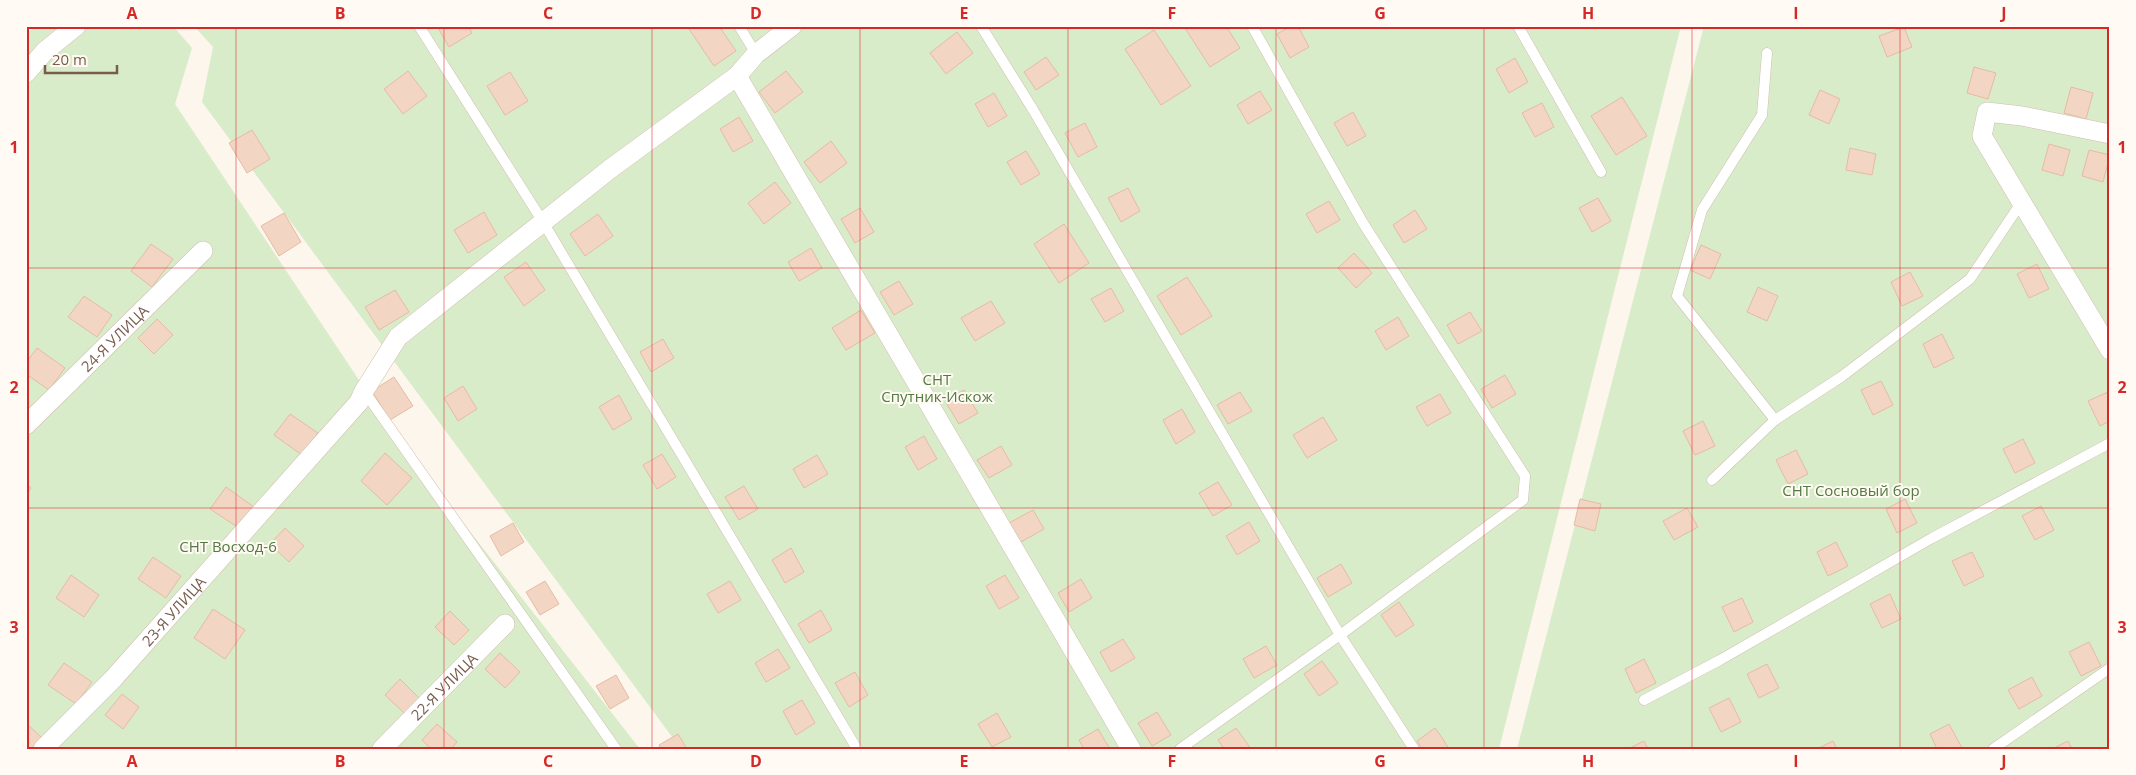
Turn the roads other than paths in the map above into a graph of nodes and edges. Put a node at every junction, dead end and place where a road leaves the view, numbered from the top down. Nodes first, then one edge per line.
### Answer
1 (76, 26) edge
2 (419, 26) edge
3 (739, 26) edge
4 (792, 26) edge
5 (981, 26) edge
6 (1252, 26) edge
7 (1518, 26) edge
8 (1767, 53) dead end
9 (756, 54) junction
10 (26, 73) edge
11 (737, 76) junction
12 (2110, 134) edge
13 (1601, 172) dead end
14 (2021, 203) junction
15 (543, 222) junction
16 (204, 251) dead end
17 (2110, 350) edge
18 (362, 397) junction
19 (1775, 420) junction
20 (26, 425) edge
21 (2110, 442) edge
22 (1712, 480) dead end
23 (505, 624) dead end
24 (1340, 634) junction
25 (2110, 668) edge
26 (1644, 700) dead end
27 (43, 749) edge
28 (382, 749) edge
29 (616, 749) edge
30 (857, 749) edge
31 (1131, 749) edge
32 (1180, 749) edge
33 (1414, 749) edge
34 (1993, 749) edge

1 - 10 street
2 - 15 lane
3 - 9 lane
4 - 9 street, 23-Я УЛИЦА
5 - 24 lane
6 - 24 lane
7 - 13 lane
8 - 19 lane
9 - 11 street, 23-Я УЛИЦА
11 - 15 street, 23-Я УЛИЦА
11 - 31 street
12 - 14 street
14 - 17 street
14 - 19 lane
15 - 18 street, 23-Я УЛИЦА
15 - 30 lane
16 - 20 street, 24-Я УЛИЦА
18 - 27 street, 23-Я УЛИЦА
18 - 29 lane
19 - 22 lane
21 - 26 lane
23 - 28 street, 22-Я УЛИЦА
24 - 32 lane
24 - 33 lane
25 - 34 lane

